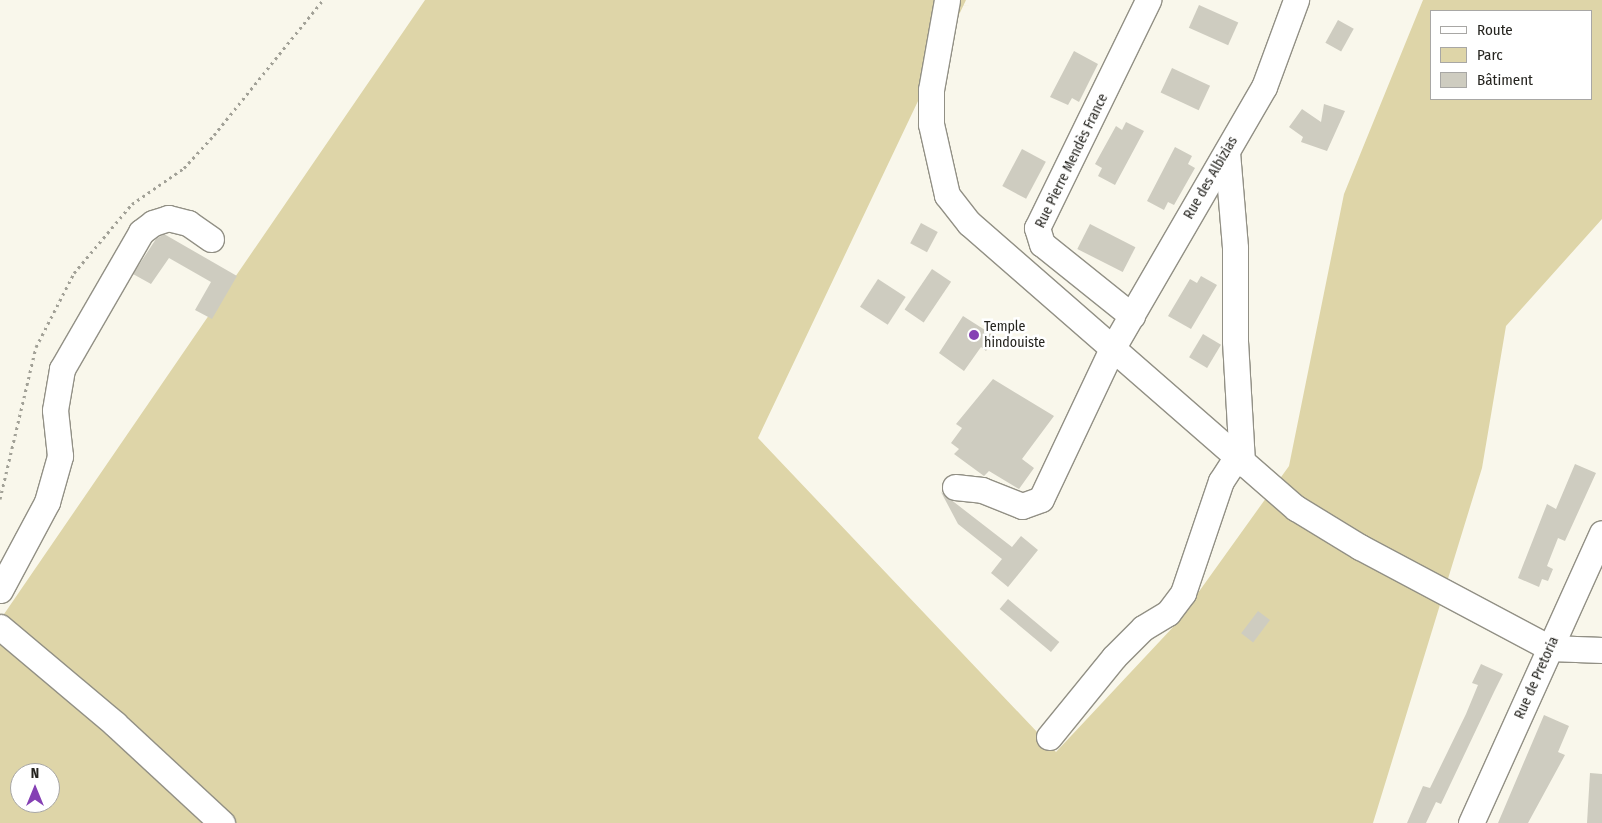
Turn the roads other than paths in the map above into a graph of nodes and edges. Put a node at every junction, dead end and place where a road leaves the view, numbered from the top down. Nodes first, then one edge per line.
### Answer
1 (947, 0) edge
2 (1148, 0) edge
3 (1296, 0) edge
4 (1227, 152) junction
5 (211, 239) dead end
6 (1132, 316) junction
7 (1112, 349) junction
8 (1239, 461) junction
9 (954, 487) dead end
10 (1602, 533) edge
11 (0, 590) edge
12 (0, 627) edge
13 (1550, 648) junction
14 (1602, 650) edge
15 (1049, 737) dead end
16 (222, 823) edge
17 (1471, 823) edge

1 - 7 street
2 - 6 street, Rue Pierre Mendès France
3 - 4 street, Rue des Albizias
4 - 6 street, Rue des Albizias
4 - 8 street
5 - 11 street
6 - 7 street, Rue des Albizias
7 - 8 street
7 - 9 street, Rue des Albizias
8 - 13 street
8 - 15 street
10 - 13 street, Rue de Pretoria
12 - 16 street
13 - 14 street
13 - 17 street, Rue de Pretoria

